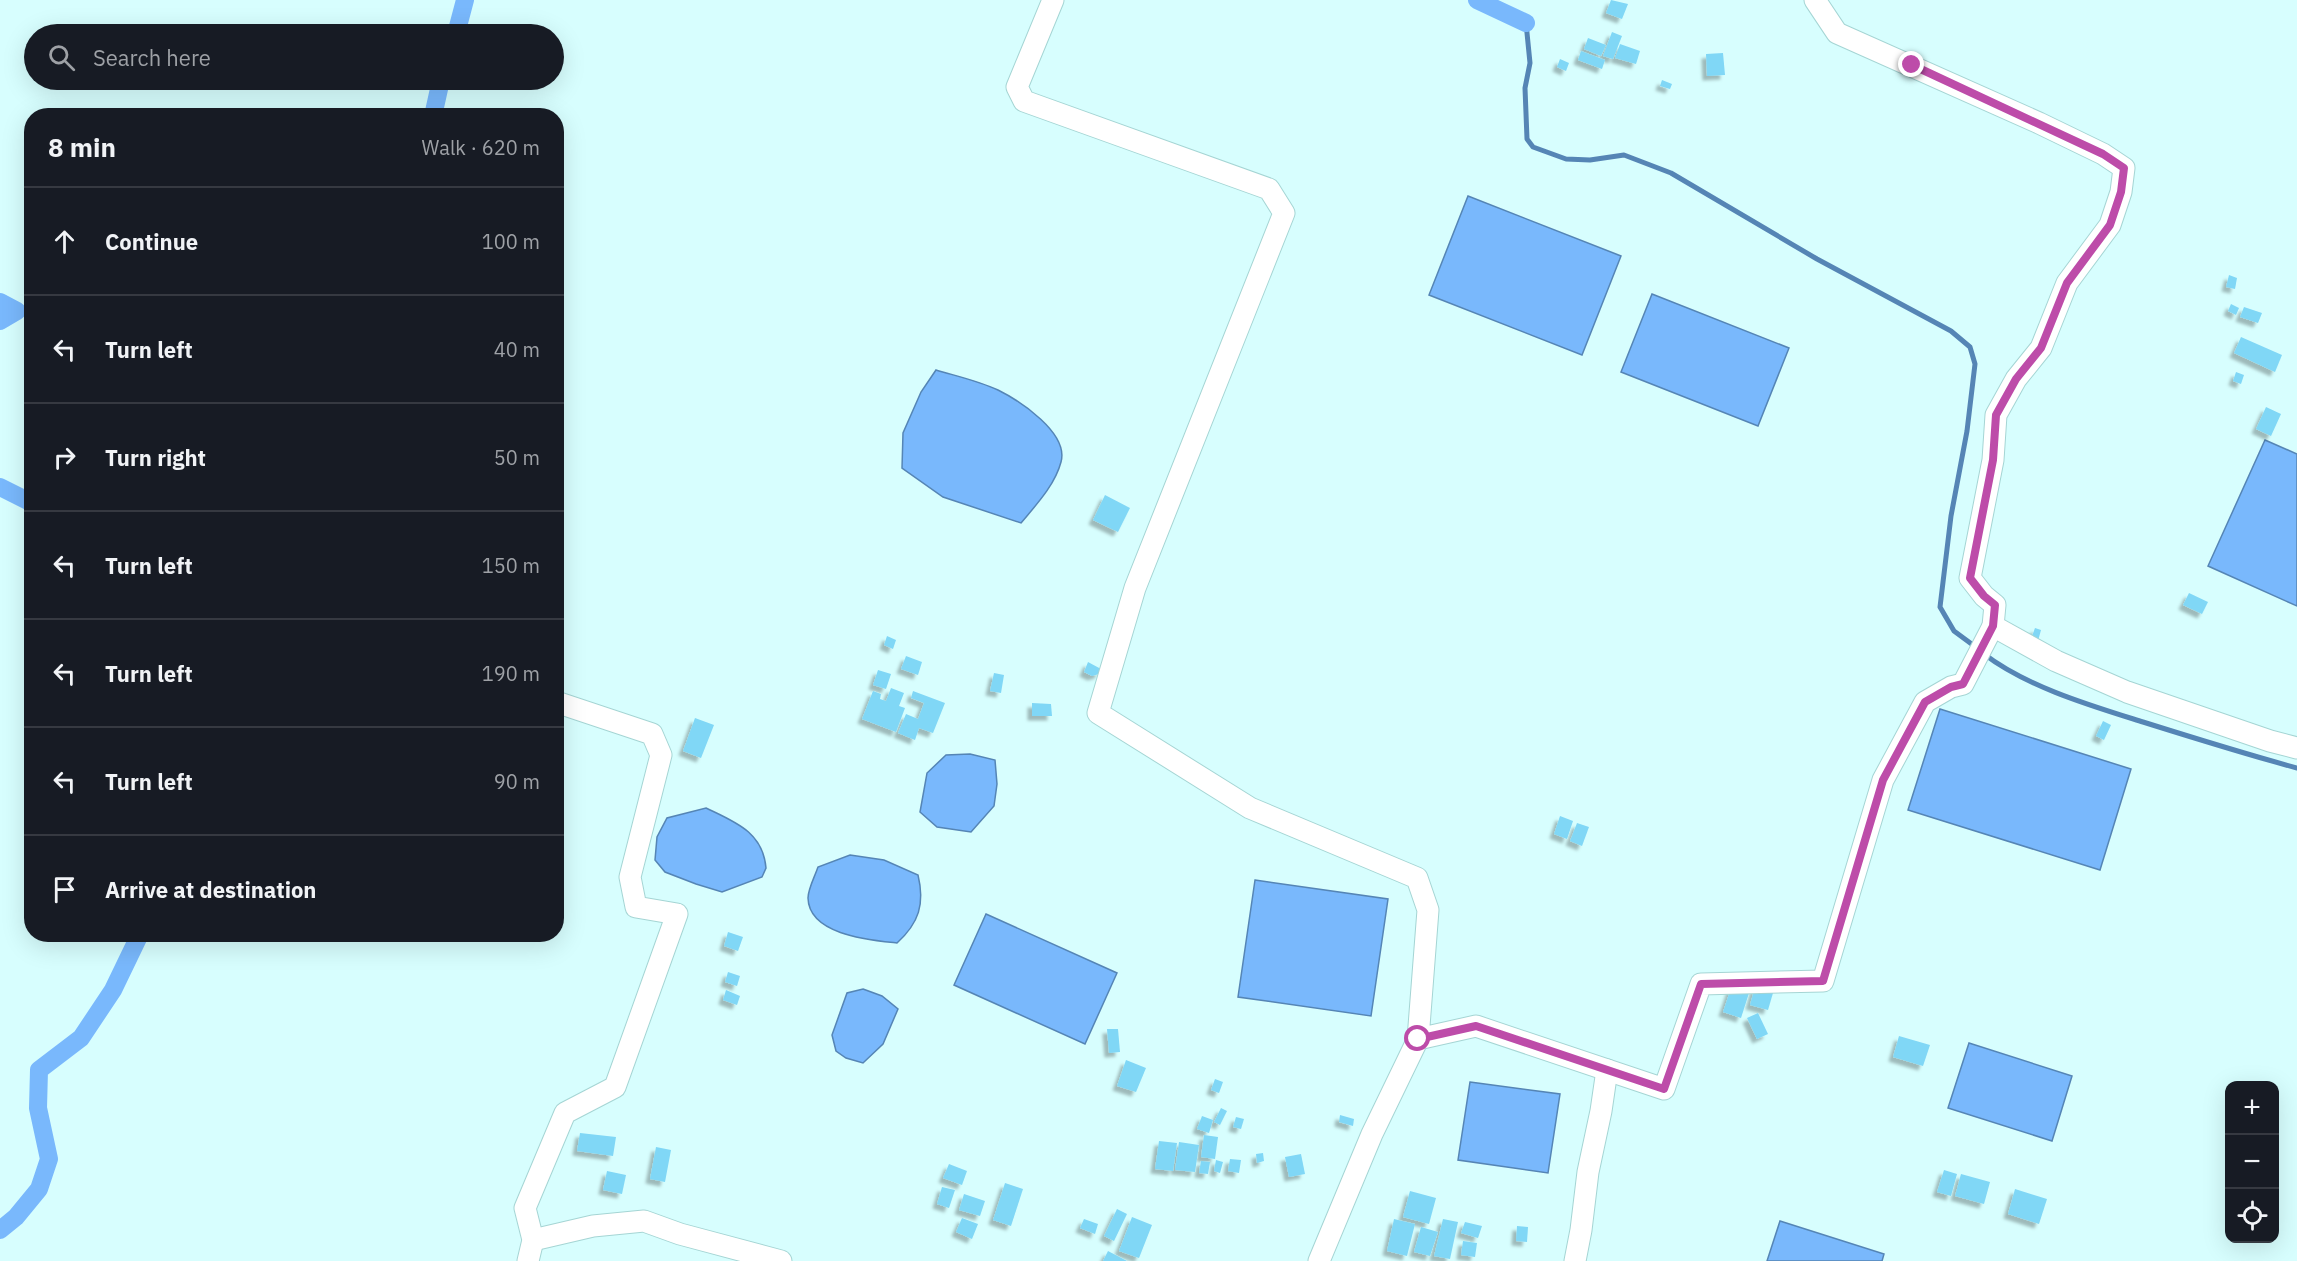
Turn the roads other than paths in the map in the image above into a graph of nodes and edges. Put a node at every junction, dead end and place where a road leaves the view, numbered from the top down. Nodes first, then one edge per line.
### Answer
1 (1053, 0) edge
2 (1815, 0) edge
3 (1989, 632) junction
4 (564, 705) edge
5 (2297, 748) edge
6 (1418, 1039) junction
7 (1607, 1070) junction
8 (533, 1240) junction
9 (528, 1261) edge
10 (781, 1261) edge
11 (1319, 1261) edge
12 (1575, 1261) edge

1 - 6 street
2 - 3 street
3 - 5 street
3 - 7 street
4 - 8 street
6 - 7 street
6 - 11 street
7 - 12 street
8 - 9 street
8 - 10 street

